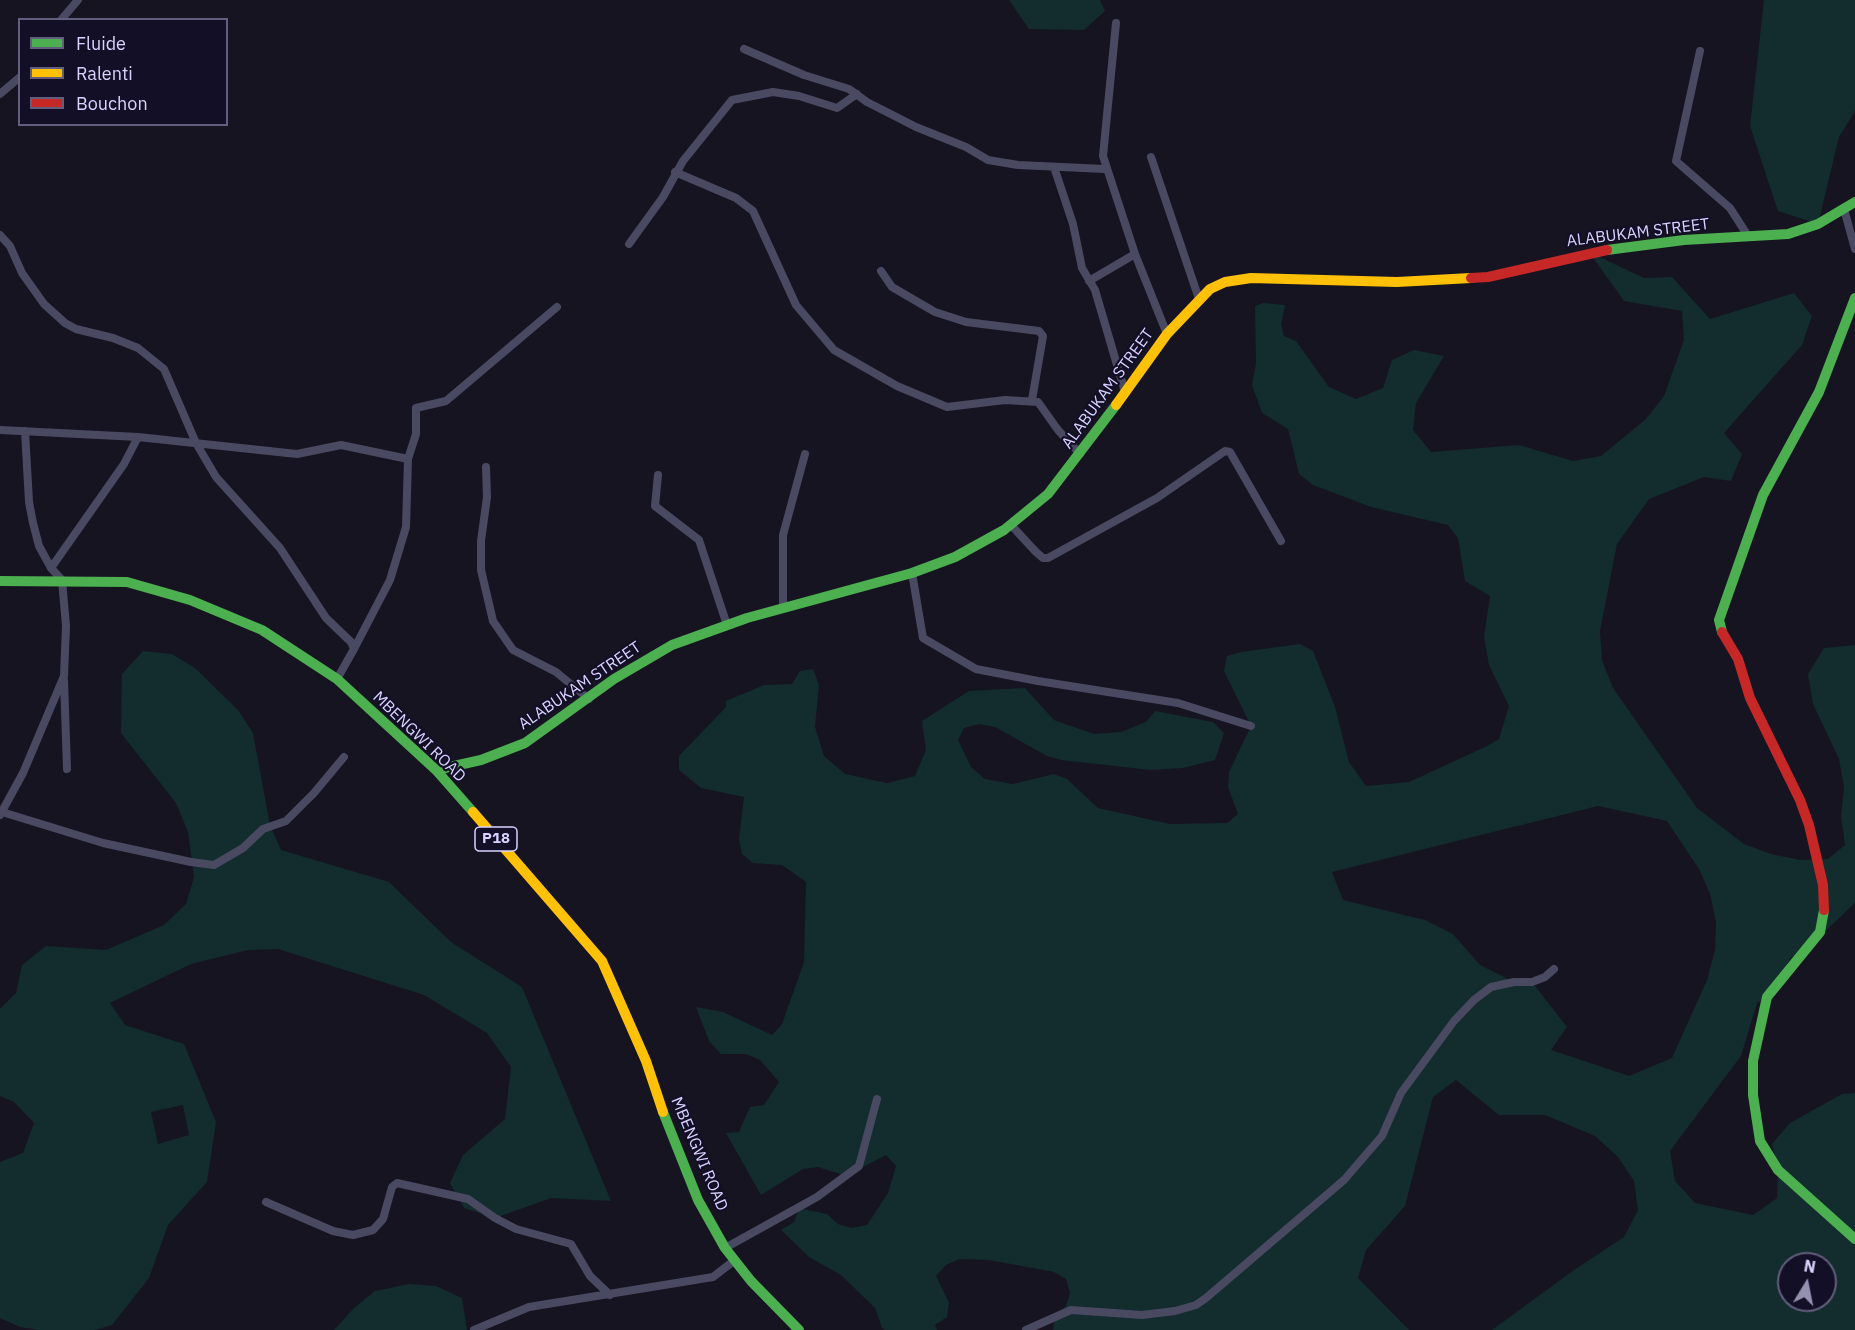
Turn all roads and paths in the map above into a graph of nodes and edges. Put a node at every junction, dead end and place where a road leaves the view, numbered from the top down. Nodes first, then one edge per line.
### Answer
1 (78, 0) edge
2 (63, 18) edge
3 (1116, 23) dead end
4 (744, 49) dead end
5 (1700, 51) dead end
6 (18, 79) edge
7 (0, 94) edge
8 (857, 94) junction
9 (1152, 157) dead end
10 (1054, 167) junction
11 (1105, 169) junction
12 (675, 172) junction
13 (1855, 202) edge
14 (1844, 209) junction
15 (0, 234) edge
16 (1749, 236) junction
17 (629, 244) dead end
18 (1855, 249) edge
19 (1135, 254) junction
20 (881, 271) dead end
21 (1089, 280) junction
22 (1855, 298) edge
23 (1199, 299) junction
24 (557, 307) dead end
25 (1167, 334) junction
26 (1125, 392) junction
27 (1032, 400) junction
28 (0, 430) edge
29 (25, 431) junction
30 (138, 438) junction
31 (196, 443) junction
32 (1080, 453) junction
33 (805, 454) dead end
34 (408, 459) junction
35 (486, 467) dead end
36 (658, 475) dead end
37 (1011, 525) junction
38 (1281, 541) dead end
39 (51, 568) junction
40 (912, 573) junction
41 (62, 580) junction
42 (0, 581) edge
43 (783, 608) junction
44 (727, 625) junction
45 (354, 649) junction
46 (64, 676) junction
47 (337, 679) junction
48 (589, 699) junction
49 (1251, 726) dead end
50 (344, 757) dead end
51 (67, 768) dead end
52 (436, 770) junction
53 (1, 814) edge
54 (1554, 969) dead end
55 (877, 1099) dead end
56 (266, 1202) dead end
57 (1855, 1239) edge
58 (725, 1248) junction
59 (735, 1260) junction
60 (610, 1294) junction
61 (474, 1330) edge
62 (799, 1330) edge
63 (1026, 1330) edge

1 - 2 street
3 - 11 street
4 - 8 street
5 - 16 street
6 - 7 street
8 - 10 street
8 - 12 street
9 - 23 street
10 - 11 street
10 - 21 street
11 - 19 street
12 - 17 street
12 - 27 street
13 - 14 street, ALABUKAM STREET
14 - 16 street, ALABUKAM STREET
14 - 18 street
15 - 31 street
16 - 23 street, ALABUKAM STREET
19 - 21 street
19 - 25 street
20 - 27 street
21 - 26 street
22 - 57 street
23 - 25 street, ALABUKAM STREET
24 - 34 street
25 - 26 street, ALABUKAM STREET
26 - 32 street, ALABUKAM STREET
27 - 32 street
28 - 29 street
29 - 30 street
29 - 39 street
30 - 31 street
30 - 39 street
31 - 34 street
31 - 45 street
32 - 37 street, ALABUKAM STREET
33 - 43 street
34 - 45 street
35 - 48 street
36 - 44 street
37 - 38 street
37 - 40 street, ALABUKAM STREET
39 - 41 street
40 - 43 street, ALABUKAM STREET
40 - 49 street
41 - 42 street, MBENGWI ROAD / P18
41 - 46 street
41 - 47 street, MBENGWI ROAD / P18
43 - 44 street, ALABUKAM STREET
44 - 48 street, ALABUKAM STREET
45 - 47 street
46 - 51 street
46 - 53 street
47 - 52 street, MBENGWI ROAD / P18
48 - 52 street, ALABUKAM STREET
50 - 53 street
52 - 58 street, MBENGWI ROAD / P18
54 - 63 street
55 - 58 street
56 - 60 street
58 - 59 street, MBENGWI ROAD / P18
59 - 60 street
59 - 62 street, MBENGWI ROAD / P18
60 - 61 street

